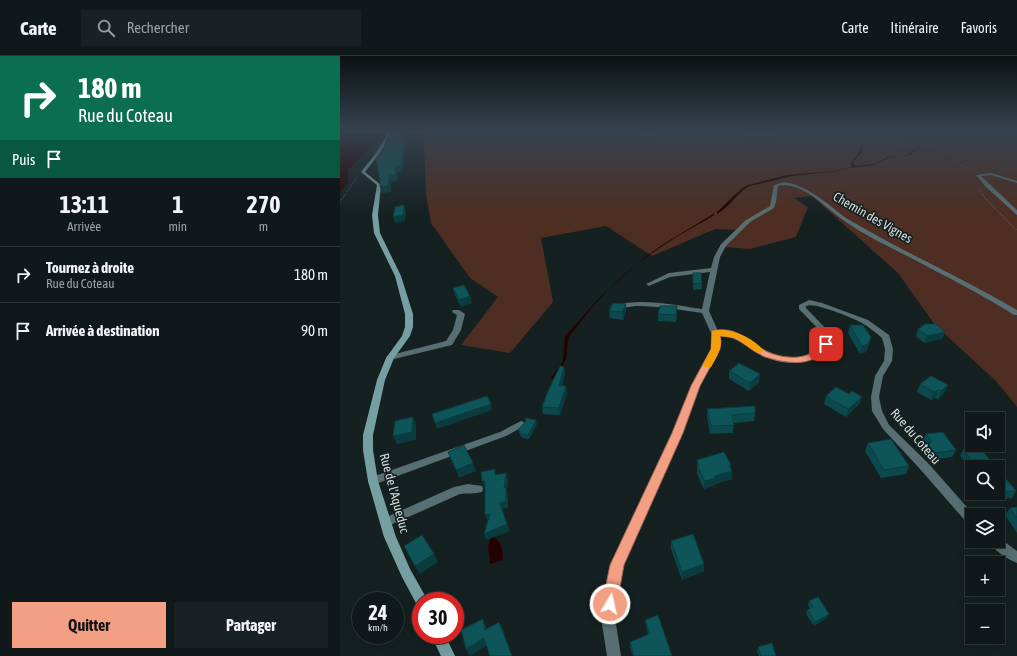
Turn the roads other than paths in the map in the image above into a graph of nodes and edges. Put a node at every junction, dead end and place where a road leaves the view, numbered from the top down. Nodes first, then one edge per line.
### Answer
1 (373, 159) edge
2 (1017, 182) edge
3 (1017, 213) edge
4 (714, 270) junction
5 (649, 284) dead end
6 (617, 306) edge
7 (705, 310) junction
8 (456, 312) dead end
9 (1017, 313) edge
10 (715, 333) junction
11 (390, 358) junction
12 (521, 424) edge
13 (373, 481) junction
14 (478, 488) dead end
15 (965, 513) edge
16 (386, 522) junction
17 (1003, 548) edge
18 (1017, 557) edge
19 (417, 592) edge
20 (442, 644) edge
21 (448, 656) edge
22 (614, 656) edge

1 - 11 street, Rue de l'Aqueduc
2 - 3 street
4 - 5 street
4 - 7 street, Chemin des Vignes
4 - 9 street, Chemin des Vignes
6 - 7 street
7 - 10 street
8 - 11 street
10 - 15 street, Rue du Coteau
10 - 22 street
11 - 13 street, Rue de l'Aqueduc
12 - 13 street
13 - 16 street, Rue de l'Aqueduc
14 - 16 street
16 - 19 street, Rue de l'Aqueduc
17 - 18 street
20 - 21 street

